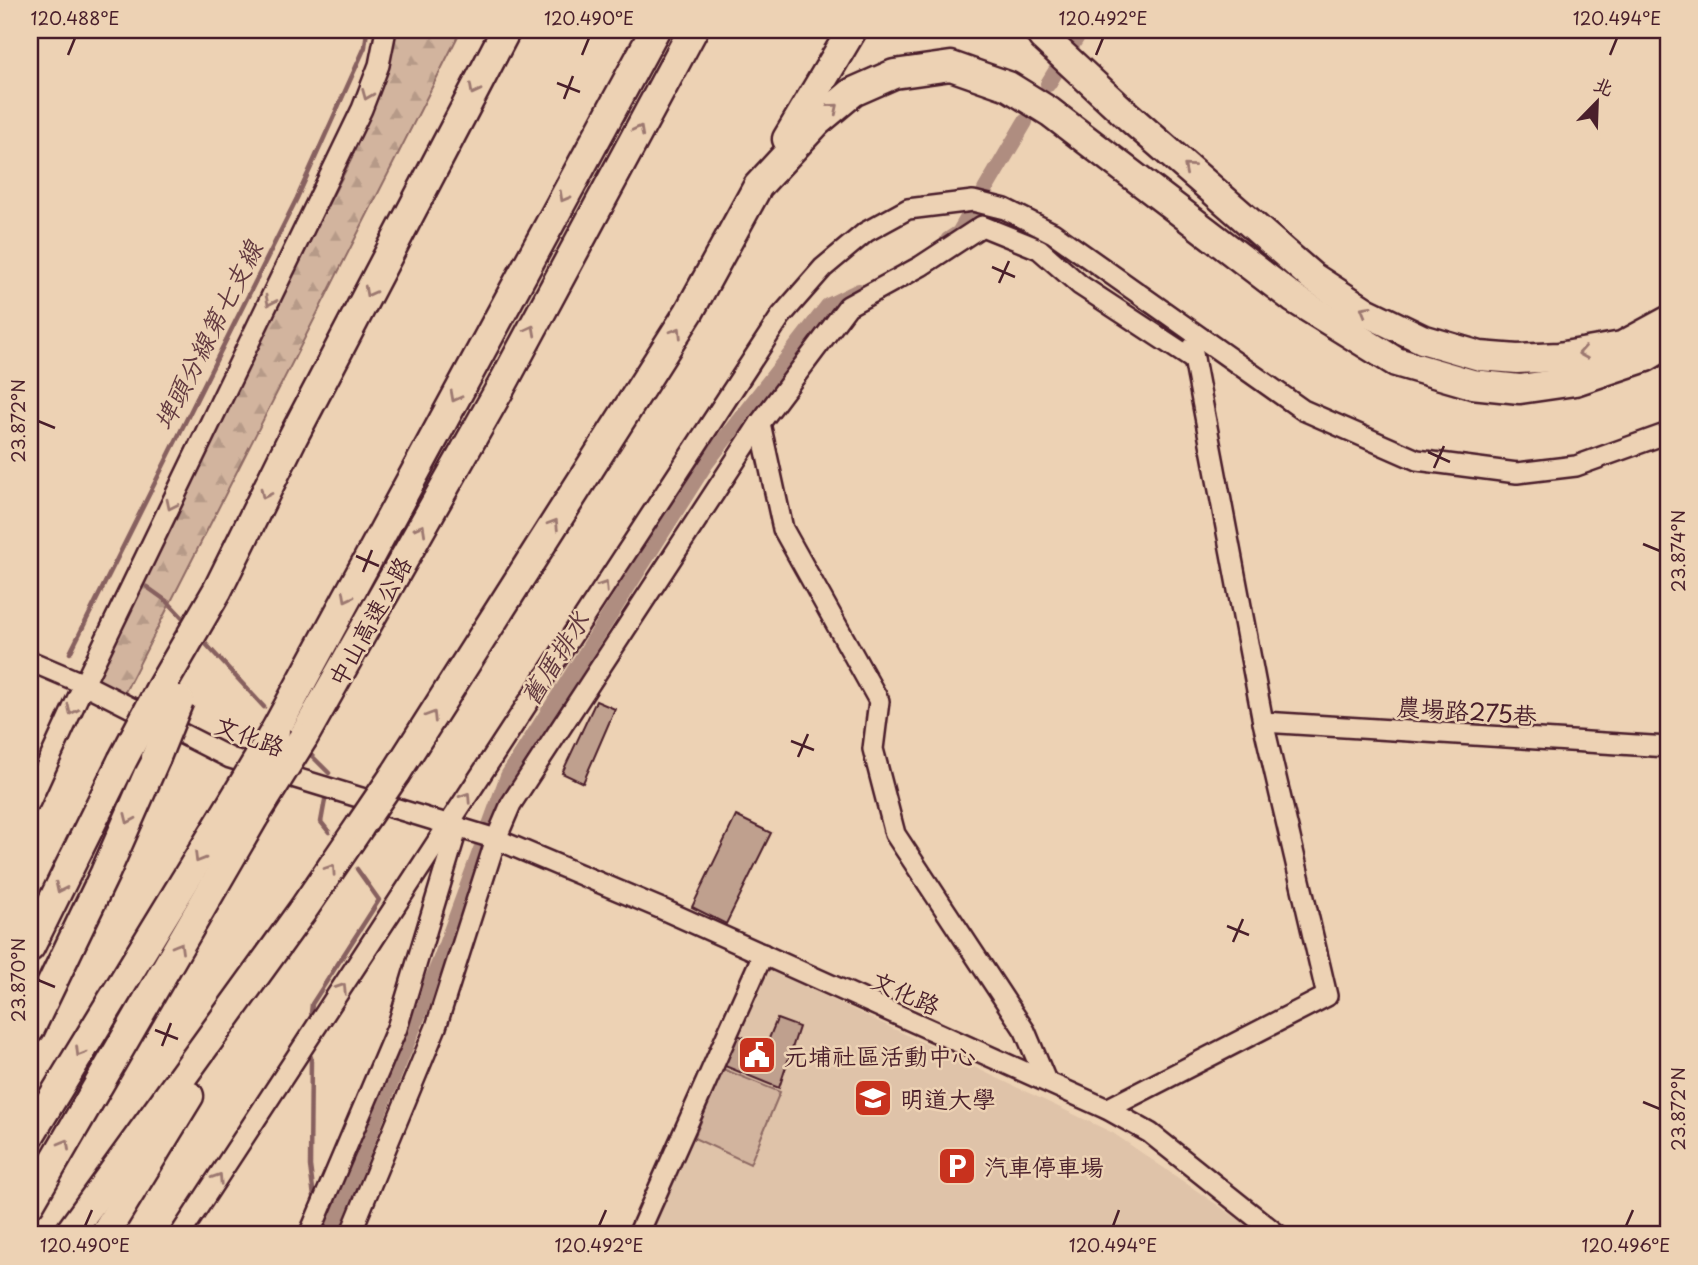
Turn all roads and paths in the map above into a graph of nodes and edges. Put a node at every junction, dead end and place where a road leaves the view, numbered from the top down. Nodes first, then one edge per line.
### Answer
1 (386, 30) edge
2 (506, 30) edge
3 (655, 30) edge
4 (693, 30) edge
5 (852, 30) edge
6 (1038, 30) edge
7 (758, 186) junction
8 (1668, 321) edge
9 (1189, 328) junction
10 (1668, 344) edge
11 (1194, 359) junction
12 (760, 423) junction
13 (1668, 433) edge
14 (30, 661) edge
15 (84, 684) junction
16 (169, 695) junction
17 (1263, 722) junction
18 (1668, 747) edge
19 (30, 802) edge
20 (245, 808) junction
21 (457, 826) junction
22 (493, 838) junction
23 (302, 911) junction
24 (30, 947) edge
25 (763, 954) junction
26 (30, 1029) edge
27 (1046, 1081) junction
28 (1107, 1109) junction
29 (30, 1135) edge
30 (30, 1203) edge
31 (68, 1235) edge
32 (104, 1235) edge
33 (180, 1235) edge
34 (309, 1235) edge
35 (350, 1235) edge
36 (638, 1235) edge
37 (1278, 1235) edge

1 -> 15 street
2 -> 16 highway
3 -> 20 highway, 中山高速公路, bridge
20 -> 4 highway, 中山高速公路, bridge
5 - 7 highway
8 -> 6 highway
7 -> 10 highway
23 -> 7 highway, bridge
9 - 11 street
9 - 13 street
21 -> 9 street
11 - 12 street
11 - 17 street
12 - 22 street
12 - 27 street
14 - 15 street, 文化路
15 -> 19 street
15 - 21 street, 文化路
16 -> 24 highway, bridge
16 -> 26 highway, bridge
17 - 18 street, 農場路275巷
17 - 28 street
20 -> 29 highway, 中山高速公路
30 -> 20 highway, 中山高速公路
21 - 22 street, 文化路
33 -> 21 street
21 - 34 street
22 - 25 street, 文化路
22 - 35 street
23 - 31 highway
23 - 32 highway
25 - 27 street, 文化路
25 - 36 street
27 - 28 street, 文化路
28 - 37 street, 文化路

